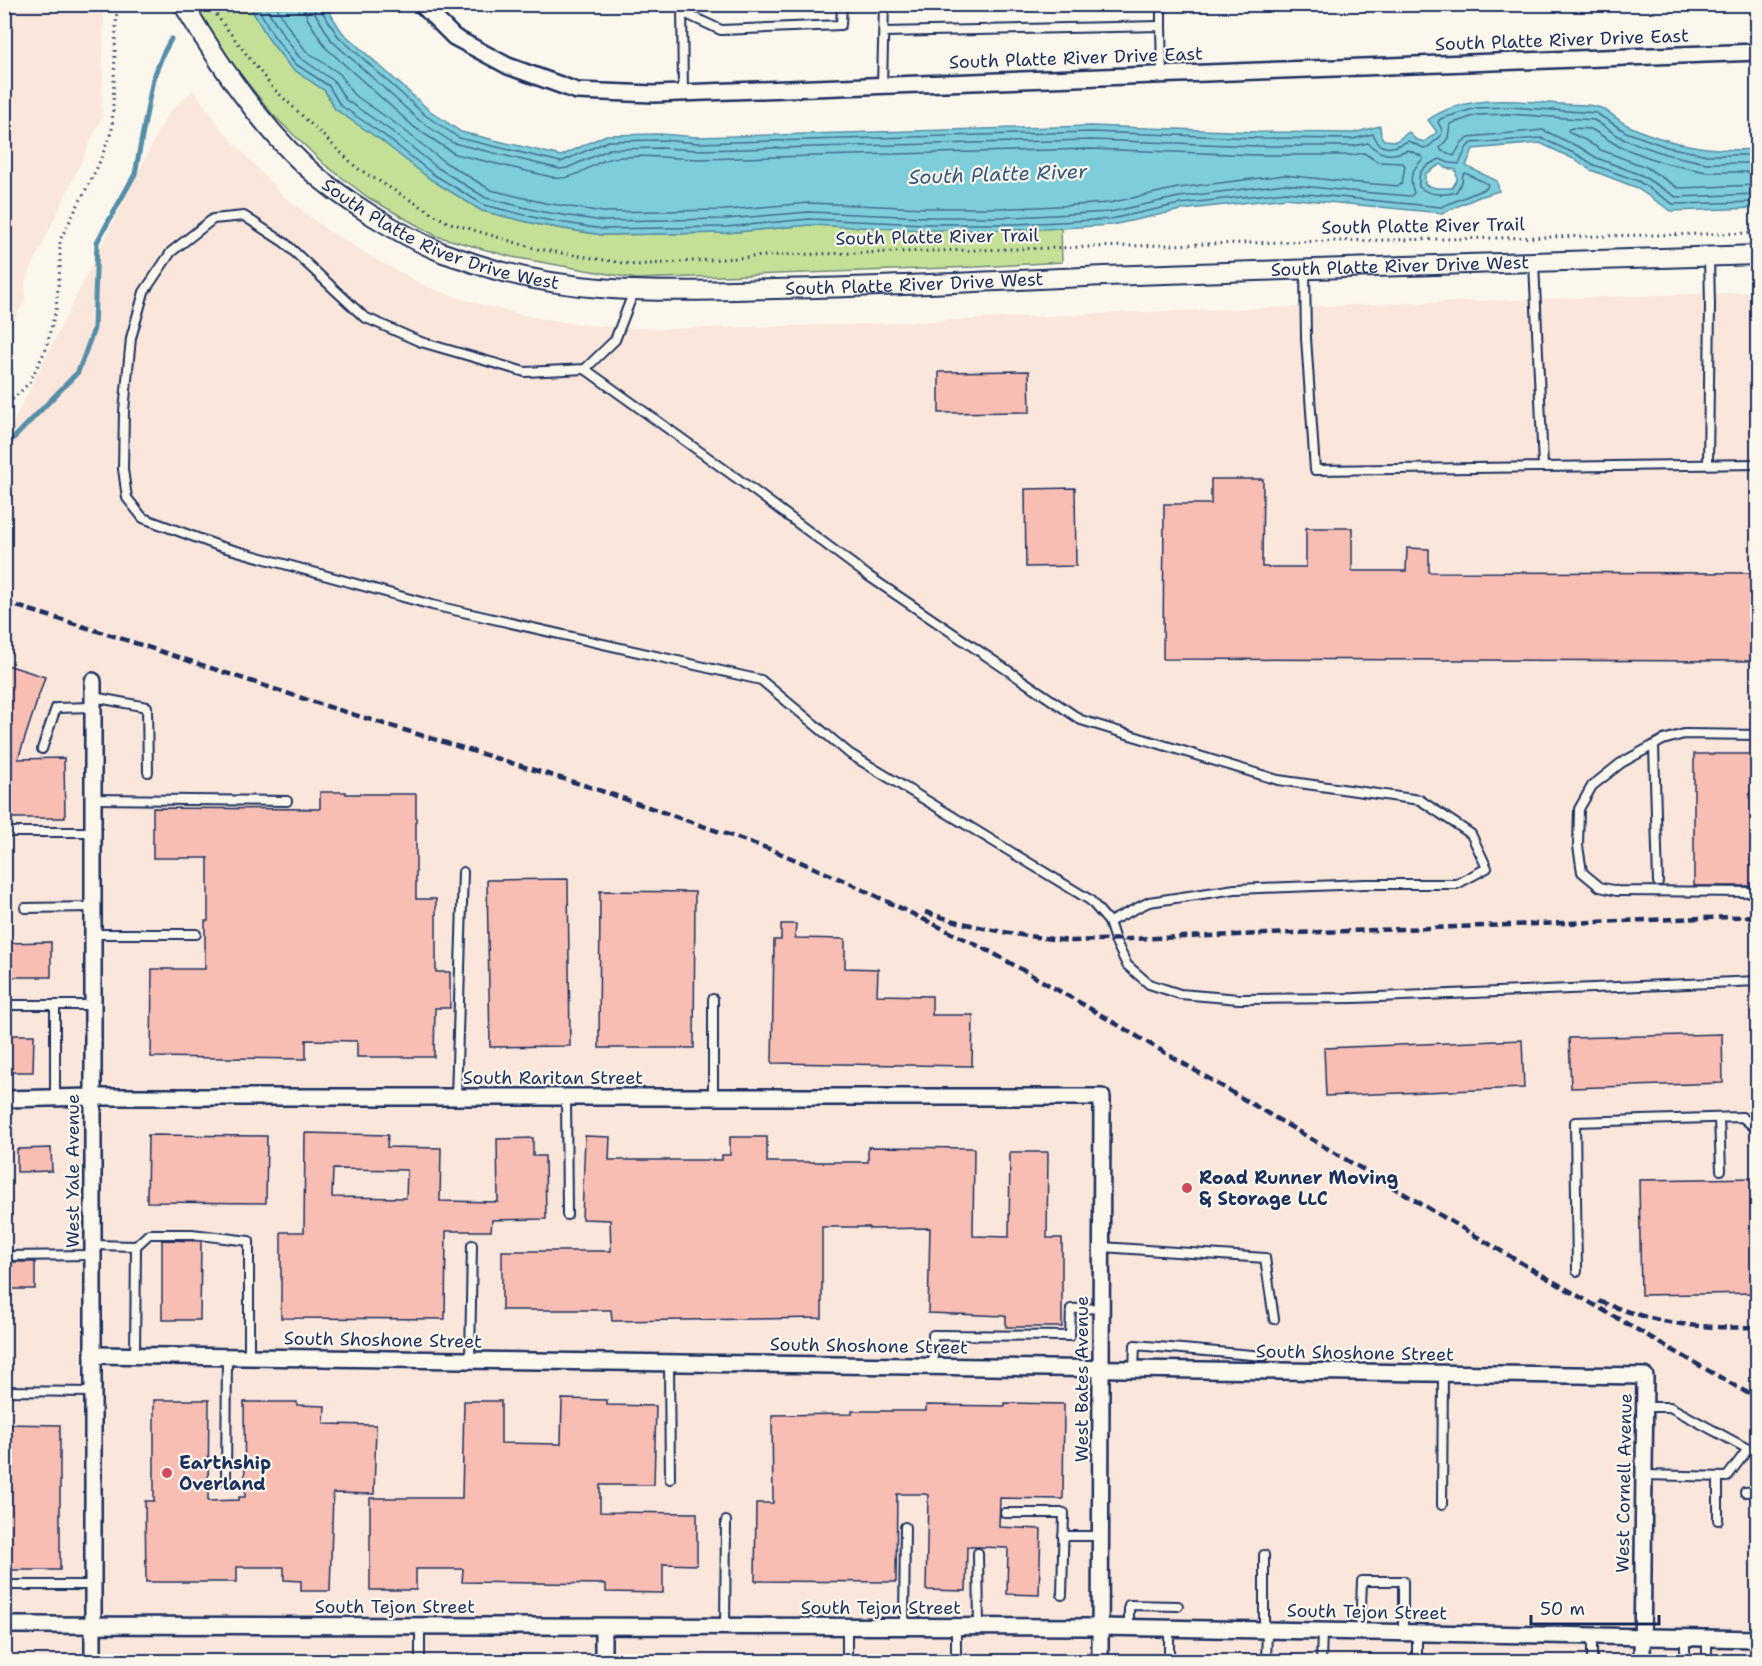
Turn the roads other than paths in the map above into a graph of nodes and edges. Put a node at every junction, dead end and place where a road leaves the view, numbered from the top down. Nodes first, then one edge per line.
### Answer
1 (183, 4) edge
2 (421, 4) edge
3 (842, 4) edge
4 (884, 4) edge
5 (1161, 4) edge
6 (682, 8) edge
7 (1161, 26) junction
8 (884, 32) junction
9 (1758, 52) edge
10 (1162, 75) junction
11 (882, 85) junction
12 (683, 93) junction
13 (1758, 255) edge
14 (1709, 256) junction
15 (1534, 262) junction
16 (1305, 269) junction
17 (634, 291) junction
18 (585, 369) junction
19 (1708, 464) junction
20 (1758, 464) edge
21 (1543, 467) junction
22 (93, 681) dead end
23 (93, 702) junction
24 (1758, 735) edge
25 (1654, 746) junction
26 (42, 749) dead end
27 (148, 772) dead end
28 (93, 799) junction
29 (287, 801) dead end
30 (4, 832) edge
31 (93, 832) junction
32 (463, 872) dead end
33 (1658, 882) dead end
34 (1758, 892) edge
35 (93, 907) junction
36 (25, 908) dead end
37 (1109, 922) junction
38 (93, 934) junction
39 (196, 934) dead end
40 (1758, 981) edge
41 (713, 999) dead end
42 (4, 1005) edge
43 (55, 1005) junction
44 (93, 1005) junction
45 (93, 1097) junction
46 (456, 1097) junction
47 (566, 1097) junction
48 (713, 1097) junction
49 (1102, 1097) joint
50 (55, 1098) junction
51 (4, 1099) edge
52 (1719, 1118) junction
53 (1758, 1130) edge
54 (1721, 1170) dead end
55 (567, 1215) dead end
56 (472, 1245) dead end
57 (136, 1246) junction
58 (1102, 1247) junction
59 (93, 1250) junction
60 (4, 1256) edge
61 (1577, 1271) dead end
62 (1102, 1308) junction
63 (1274, 1319) dead end
64 (93, 1355) junction
65 (135, 1356) junction
66 (1264, 1356) dead end
67 (227, 1357) junction
68 (249, 1358) junction
69 (470, 1361) junction
70 (669, 1363) junction
71 (933, 1367) junction
72 (1101, 1369) junction
73 (1134, 1369) junction
74 (1443, 1374) junction
75 (1645, 1376) joint
76 (4, 1391) edge
77 (93, 1392) junction
78 (1644, 1407) junction
79 (1644, 1475) junction
80 (1718, 1477) junction
81 (670, 1479) dead end
82 (226, 1481) dead end
83 (1758, 1491) edge
84 (1745, 1492) dead end
85 (1442, 1505) dead end
86 (1005, 1513) dead end
87 (1718, 1520) dead end
88 (726, 1521) dead end
89 (905, 1527) dead end
90 (1063, 1536) junction
91 (1101, 1536) junction
92 (978, 1553) dead end
93 (1264, 1555) dead end
94 (4, 1585) edge
95 (93, 1585) junction
96 (1062, 1595) dead end
97 (1178, 1606) dead end
98 (4, 1625) edge
99 (93, 1625) junction
100 (420, 1626) junction
101 (603, 1627) junction
102 (725, 1627) junction
103 (1100, 1627) junction
104 (848, 1628) junction
105 (904, 1628) junction
106 (956, 1628) junction
107 (978, 1628) junction
108 (1129, 1628) junction
109 (1169, 1628) junction
110 (1266, 1630) junction
111 (1322, 1631) junction
112 (1360, 1632) junction
113 (1410, 1632) junction
114 (1592, 1636) junction
115 (1642, 1637) junction
116 (1685, 1638) junction
117 (1707, 1638) junction
118 (1758, 1639) edge
119 (93, 1662) edge
120 (420, 1662) edge
121 (603, 1662) edge
122 (847, 1662) edge
123 (956, 1662) edge
124 (1100, 1662) edge
125 (1169, 1662) edge
126 (1266, 1662) edge
127 (1321, 1662) edge
128 (1418, 1662) edge
129 (1592, 1662) edge
130 (1642, 1662) edge
131 (1685, 1662) edge
132 (1707, 1662) edge

1 - 17 street, South Platte River Drive West
2 - 12 street, South Platte River Drive East
3 - 6 lane
4 - 8 lane
5 - 7 lane
6 - 12 lane
7 - 8 lane
7 - 10 lane
8 - 11 lane
9 - 10 street, South Platte River Drive East
10 - 11 street, South Platte River Drive East
11 - 12 street, South Platte River Drive East
13 - 14 street, South Platte River Drive West
14 - 15 street, South Platte River Drive West
14 - 19 lane
15 - 16 street, South Platte River Drive West
15 - 21 lane
16 - 17 street, South Platte River Drive West
16 - 21 lane
17 - 18 lane
18 - 37 lane
18 - 37 lane
19 - 20 lane
19 - 21 lane
22 - 23 street, West Yale Avenue
23 - 26 lane
23 - 27 lane
23 - 28 street, West Yale Avenue
24 - 25 lane
25 - 33 lane
25 - 34 lane
28 - 29 lane
28 - 31 street, West Yale Avenue
30 - 31 lane
31 - 35 street, West Yale Avenue
32 - 46 lane
35 - 36 lane
35 - 38 street, West Yale Avenue
37 - 40 lane
38 - 39 lane
38 - 44 street, West Yale Avenue
41 - 48 lane
42 - 43 lane
43 - 44 lane
43 - 50 lane
44 - 45 street, West Yale Avenue
45 - 46 street, South Raritan Street
45 - 50 street, South Raritan Street
45 - 59 street, West Yale Avenue
46 - 47 street, South Raritan Street
47 - 48 street, South Raritan Street
47 - 55 lane
48 - 49 street, South Raritan Street
49 - 58 street, West Bates Avenue
50 - 51 street, South Raritan Street
52 - 53 lane
52 - 54 lane
52 - 61 lane
56 - 69 lane
57 - 59 lane
57 - 65 lane
57 - 68 lane
58 - 62 street, West Bates Avenue
58 - 63 lane
59 - 60 lane
59 - 64 street, West Yale Avenue
62 - 71 lane
62 - 72 street, West Bates Avenue
64 - 65 street, South Shoshone Street
64 - 77 street, West Yale Avenue
65 - 67 street, South Shoshone Street
66 - 73 lane
67 - 68 street, South Shoshone Street
67 - 82 lane
68 - 69 street, South Shoshone Street
69 - 70 street, South Shoshone Street
70 - 71 street, South Shoshone Street
70 - 81 lane
71 - 72 street, South Shoshone Street
72 - 73 street, South Shoshone Street
72 - 91 street, West Bates Avenue
73 - 74 street, South Shoshone Street
74 - 75 street, South Shoshone Street
74 - 85 lane
75 - 78 street, West Cornell Avenue
76 - 77 lane
77 - 95 street, West Yale Avenue
78 - 79 street, West Cornell Avenue
78 - 80 lane
79 - 80 lane
79 - 115 street, West Cornell Avenue
80 - 87 lane
83 - 84 lane
86 - 90 lane
88 - 102 lane
89 - 105 lane
90 - 91 lane
90 - 96 lane
91 - 103 street, West Bates Avenue
92 - 107 lane
93 - 110 lane
94 - 95 lane
95 - 99 street, West Yale Avenue
97 - 108 lane
98 - 99 street, South Tejon Street
99 - 100 street, South Tejon Street
99 - 119 street, West Yale Avenue
100 - 101 street, South Tejon Street
100 - 120 lane
101 - 102 street, South Tejon Street
101 - 121 street
102 - 104 street, South Tejon Street
103 - 107 street, South Tejon Street
103 - 108 street, South Tejon Street
103 - 124 street, West Bates Avenue
104 - 105 street, South Tejon Street
104 - 122 lane
105 - 106 street, South Tejon Street
106 - 107 street, South Tejon Street
106 - 123 lane
108 - 109 street, South Tejon Street
109 - 110 street, South Tejon Street
109 - 125 lane
110 - 111 street, South Tejon Street
110 - 126 lane
111 - 112 street, South Tejon Street
111 - 127 lane
112 - 113 street, South Tejon Street
112 - 113 lane
113 - 114 street, South Tejon Street
113 - 128 lane
114 - 115 street, South Tejon Street
114 - 129 lane
115 - 116 street, South Tejon Street
115 - 130 street, West Cornell Avenue
116 - 117 street, South Tejon Street
116 - 131 lane
117 - 118 street, South Tejon Street
117 - 132 lane

